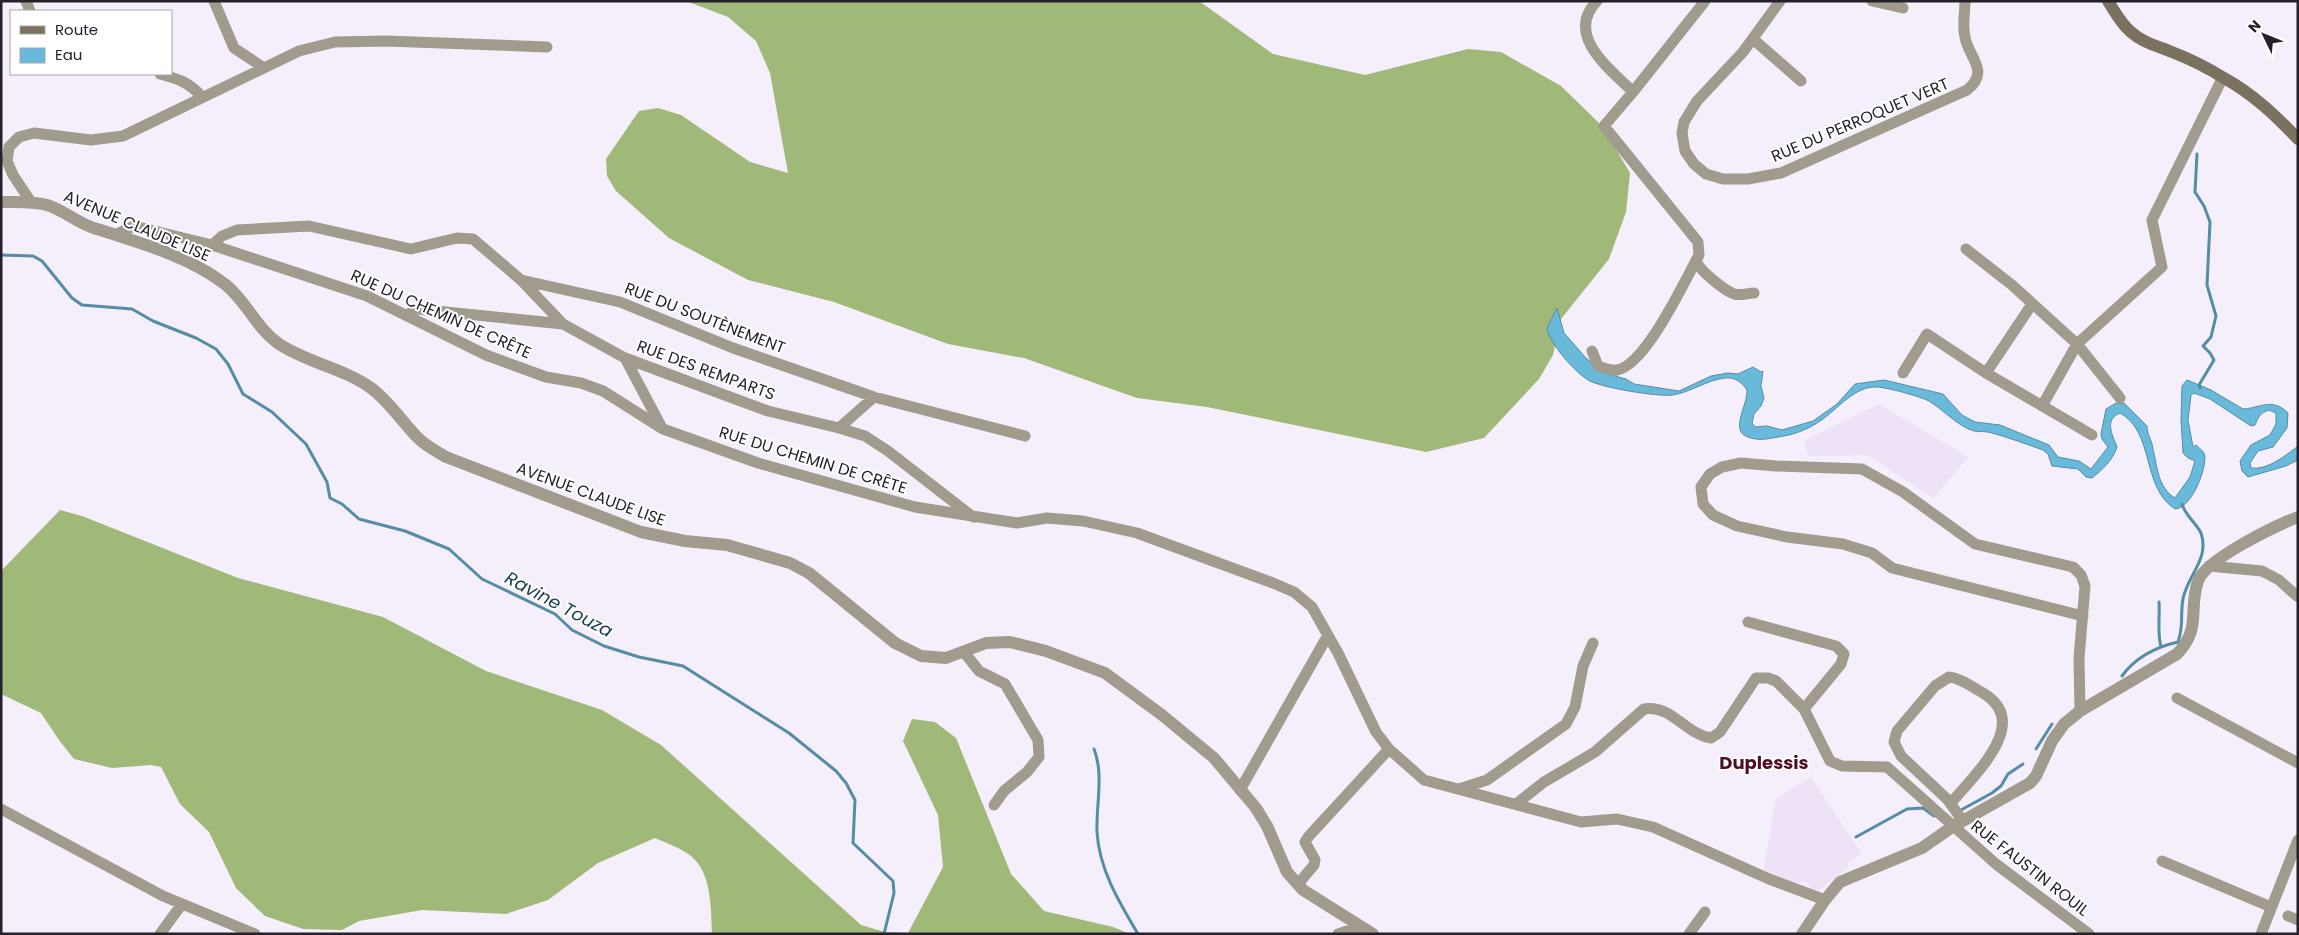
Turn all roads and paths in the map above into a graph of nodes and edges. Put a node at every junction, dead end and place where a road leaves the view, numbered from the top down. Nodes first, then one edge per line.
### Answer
1 (214, 1) edge
2 (1597, 1) edge
3 (1704, 1) edge
4 (1779, 1) edge
5 (1872, 1) edge
6 (1965, 1) edge
7 (2108, 1) edge
8 (1903, 8) dead end
9 (1753, 39) junction
10 (547, 47) dead end
11 (264, 68) junction
12 (164, 75) edge
13 (2223, 77) junction
14 (1801, 81) dead end
15 (1633, 92) junction
16 (202, 97) junction
17 (2298, 139) edge
18 (1, 202) edge
19 (31, 202) junction
20 (117, 234) junction
21 (212, 245) junction
22 (1966, 249) dead end
23 (1696, 261) junction
24 (521, 280) junction
25 (1754, 292) dead end
26 (2032, 304) junction
27 (407, 315) junction
28 (563, 324) junction
29 (2077, 344) junction
30 (1592, 351) dead end
31 (625, 358) junction
32 (1903, 373) dead end
33 (1986, 373) junction
34 (874, 397) junction
35 (2120, 398) dead end
36 (2042, 406) junction
37 (839, 428) junction
38 (663, 429) junction
39 (2092, 435) dead end
40 (1025, 436) dead end
41 (2298, 517) edge
42 (974, 518) junction
43 (2209, 566) junction
44 (2298, 597) edge
45 (2083, 616) junction
46 (1748, 622) dead end
47 (1328, 635) junction
48 (1593, 643) dead end
49 (964, 652) junction
50 (2177, 698) dead end
51 (1804, 710) junction
52 (2080, 711) junction
53 (1389, 749) junction
54 (2298, 763) edge
55 (1240, 790) junction
56 (1456, 790) junction
57 (1951, 803) junction
58 (1516, 804) junction
59 (994, 805) dead end
60 (1, 809) edge
61 (1958, 824) junction
62 (2298, 840) edge
63 (2162, 861) dead end
64 (1298, 884) junction
65 (1825, 900) junction
66 (182, 904) junction
67 (2271, 907) junction
68 (1705, 912) dead end
69 (1369, 932) edge
70 (160, 934) edge
71 (255, 934) edge
72 (1338, 934) edge
73 (1689, 934) edge
74 (1802, 934) edge
75 (2089, 934) edge
76 (2261, 934) edge

1 - 11 street
2 - 15 street
3 - 15 street
4 - 9 street, RUE DU PERROQUET VERT
5 - 8 street
6 - 9 street, RUE DU PERROQUET VERT
7 - 13 main road
9 - 14 street
10 - 11 street
11 - 16 street
12 - 16 street
13 - 17 main road
13 - 29 street
15 - 23 street
16 - 19 street
18 - 19 street, AVENUE CLAUDE LISE
19 - 20 street, AVENUE CLAUDE LISE
20 - 21 street, RUE DU CHEMIN DE CRÊTE
20 - 49 street, AVENUE CLAUDE LISE
21 - 24 street
21 - 27 street, RUE DU CHEMIN DE CRÊTE
22 - 26 street
23 - 25 street
23 - 30 street
24 - 28 street
24 - 34 street, RUE DU SOUTÈNEMENT
26 - 29 street
26 - 33 street
27 - 28 street, RUE DES REMPARTS
27 - 38 street, RUE DU CHEMIN DE CRÊTE
28 - 31 street, RUE DES REMPARTS
29 - 35 street
29 - 36 street
31 - 37 street, RUE DES REMPARTS
31 - 38 street
32 - 33 street
33 - 36 street
34 - 37 street
34 - 40 street, RUE DU SOUTÈNEMENT
36 - 39 street
37 - 42 street, RUE DES REMPARTS
38 - 42 street, RUE DU CHEMIN DE CRÊTE
41 - 43 street
42 - 47 street, RUE DU CHEMIN DE CRÊTE
43 - 44 street
43 - 52 street
45 - 45 street
45 - 52 street
46 - 51 street
47 - 53 street, RUE DU CHEMIN DE CRÊTE
47 - 55 street
48 - 56 street
49 - 55 street, AVENUE CLAUDE LISE
49 - 59 street
50 - 54 street
51 - 58 street
51 - 61 street
52 - 61 street
53 - 56 street, RUE DU CHEMIN DE CRÊTE
53 - 64 street
55 - 64 street, AVENUE CLAUDE LISE
56 - 58 street, RUE DU CHEMIN DE CRÊTE
57 - 57 street
57 - 61 street
58 - 65 street, RUE DU CHEMIN DE CRÊTE
60 - 66 street
61 - 65 street
61 - 75 street, RUE FAUSTIN ROUIL
62 - 67 street
63 - 67 street
64 - 69 street, AVENUE CLAUDE LISE
65 - 74 street
66 - 70 street
66 - 71 street
67 - 76 street
68 - 73 street
69 - 72 street

